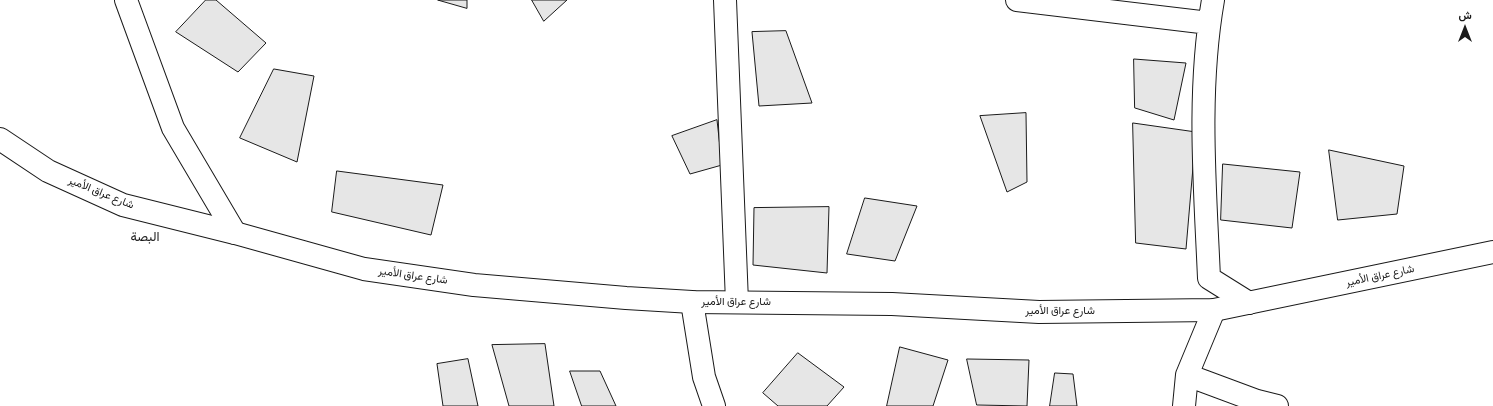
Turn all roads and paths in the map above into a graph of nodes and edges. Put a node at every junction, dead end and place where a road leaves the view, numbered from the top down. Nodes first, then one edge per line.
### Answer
1 (126, 0) edge
2 (1017, 0) edge
3 (1213, 0) edge
4 (731, 1) edge
5 (1209, 23) junction
6 (0, 139) edge
7 (235, 233) junction
8 (1493, 252) edge
9 (692, 302) junction
10 (737, 302) junction
11 (1249, 303) junction
12 (1214, 310) junction
13 (1187, 375) junction
14 (714, 406) edge
15 (1184, 406) edge
16 (1277, 406) edge

1 - 7 main road
2 - 5 main road
3 - 5 main road
4 - 10 main road
5 - 11 main road
6 - 7 main road, شارع عراق الأمير
7 - 9 main road, شارع عراق الأمير
8 - 11 main road, شارع عراق الأمير
9 - 10 main road, شارع عراق الأمير
9 - 14 main road
10 - 12 main road, شارع عراق الأمير
11 - 12 main road, شارع عراق الأمير
12 - 13 main road
13 - 15 main road
13 - 16 main road

